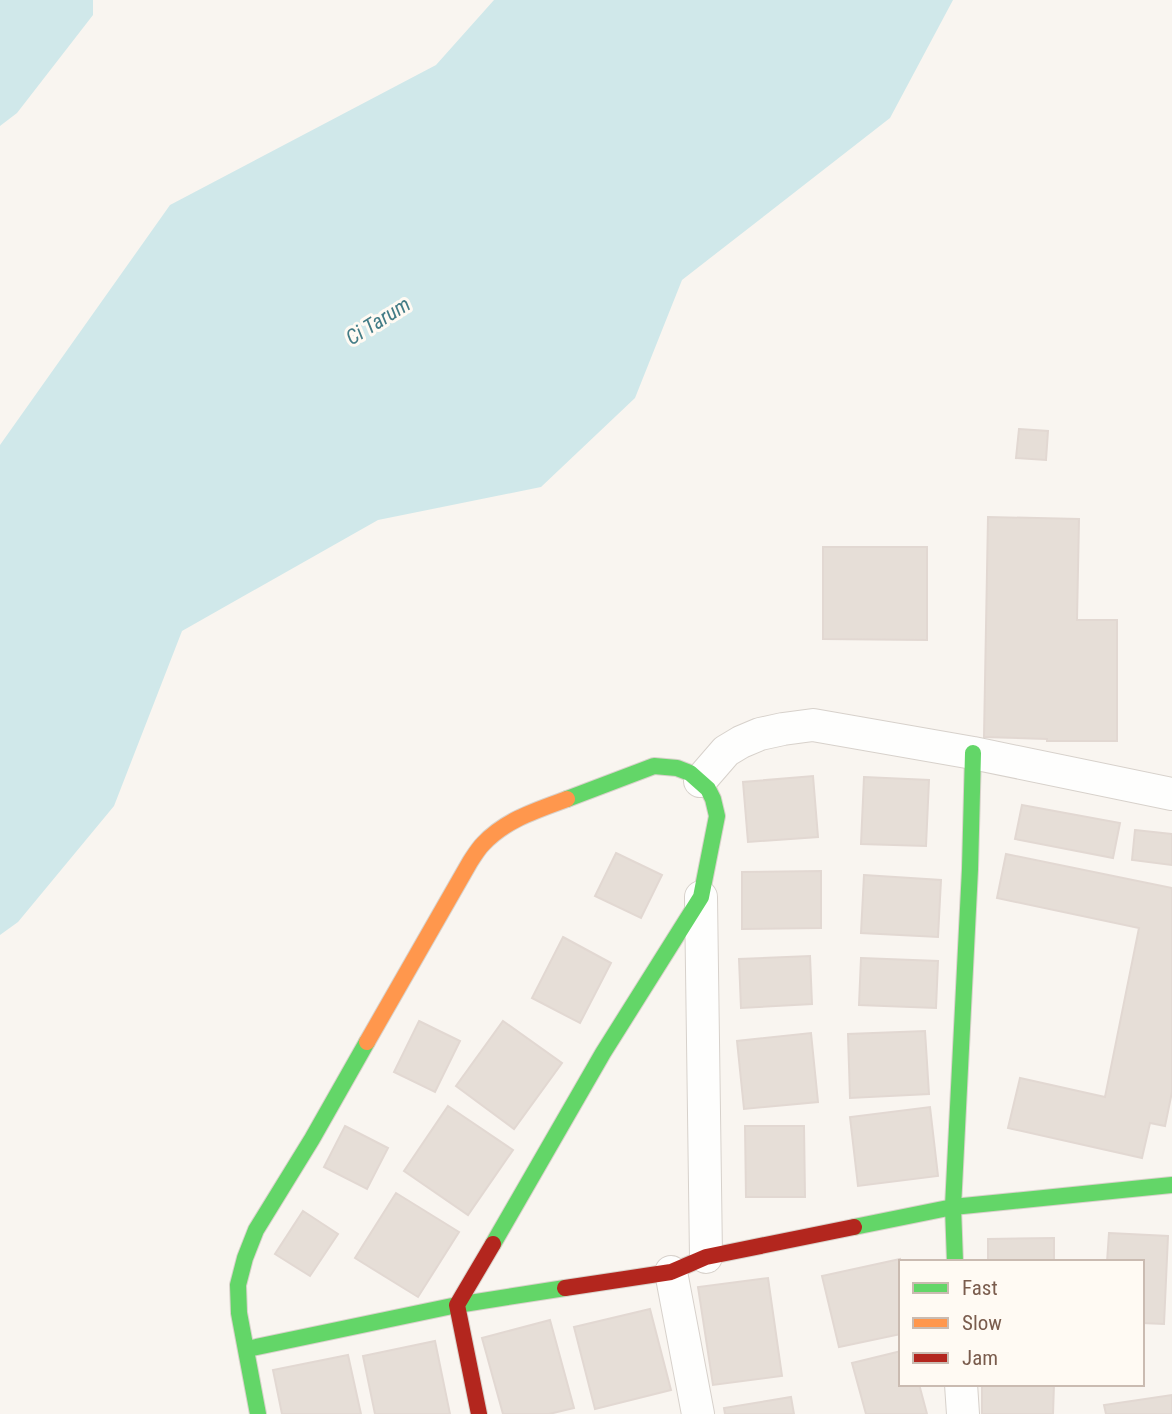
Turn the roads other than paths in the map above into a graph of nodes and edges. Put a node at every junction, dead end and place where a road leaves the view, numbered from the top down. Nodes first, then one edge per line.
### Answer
1 (973, 753) junction
2 (700, 780) junction
3 (1172, 794) edge
4 (701, 897) junction
5 (1172, 1185) edge
6 (953, 1207) junction
7 (706, 1258) junction
8 (955, 1260) edge
9 (671, 1272) junction
10 (457, 1306) junction
11 (247, 1349) junction
12 (961, 1386) edge
13 (258, 1414) edge
14 (479, 1414) edge
15 (698, 1414) edge
16 (963, 1414) edge

1 - 2 street
1 - 3 street
1 - 6 street
2 - 4 street
2 - 11 street
4 - 7 street
4 - 10 street
5 - 6 street
6 - 7 street
6 - 8 street
7 - 9 street
9 - 10 street
9 - 15 street
10 - 11 street
10 - 14 street
11 - 13 street
12 - 16 street

